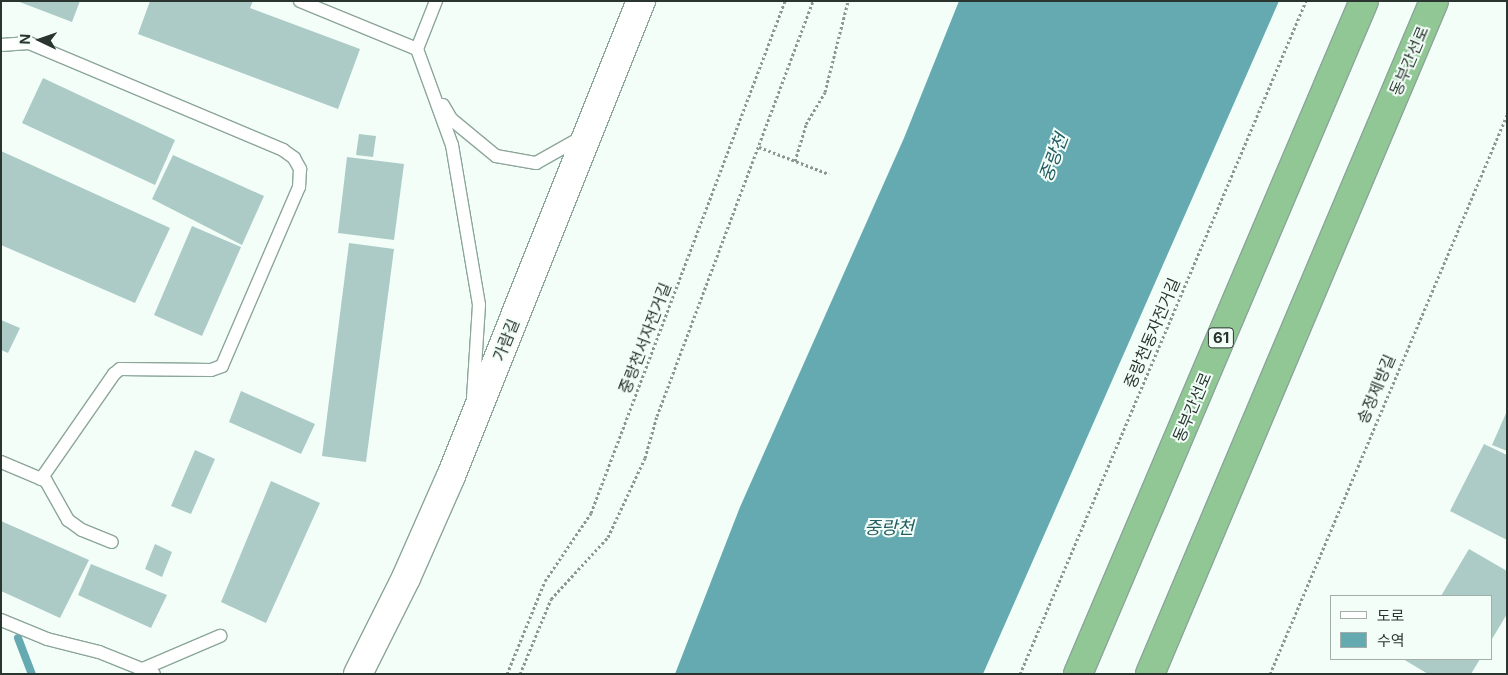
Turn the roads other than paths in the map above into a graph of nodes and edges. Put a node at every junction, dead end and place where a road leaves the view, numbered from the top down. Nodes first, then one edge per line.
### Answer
1 (300, 1) edge
2 (436, 1) edge
3 (641, 1) edge
4 (1364, 1) edge
5 (1434, 1) edge
6 (1, 44) edge
7 (417, 49) junction
8 (428, 80) junction
9 (588, 133) junction
10 (471, 427) junction
11 (1, 462) edge
12 (41, 479) junction
13 (112, 542) dead end
14 (1, 620) edge
15 (220, 636) dead end
16 (364, 664) edge
17 (148, 672) edge
18 (343, 674) edge
19 (1078, 674) edge
20 (1150, 674) edge

1 - 7 lane
2 - 7 lane
3 - 9 street, 가람길
4 - 19 highway, 동부간선로 / 61
5 - 20 highway, 동부간선로
6 - 12 lane
7 - 8 lane
8 - 9 lane
8 - 10 lane
9 - 10 street, 가람길
10 - 16 street, 가람길
11 - 12 lane
12 - 13 lane
14 - 17 lane
15 - 17 lane
16 - 18 street

